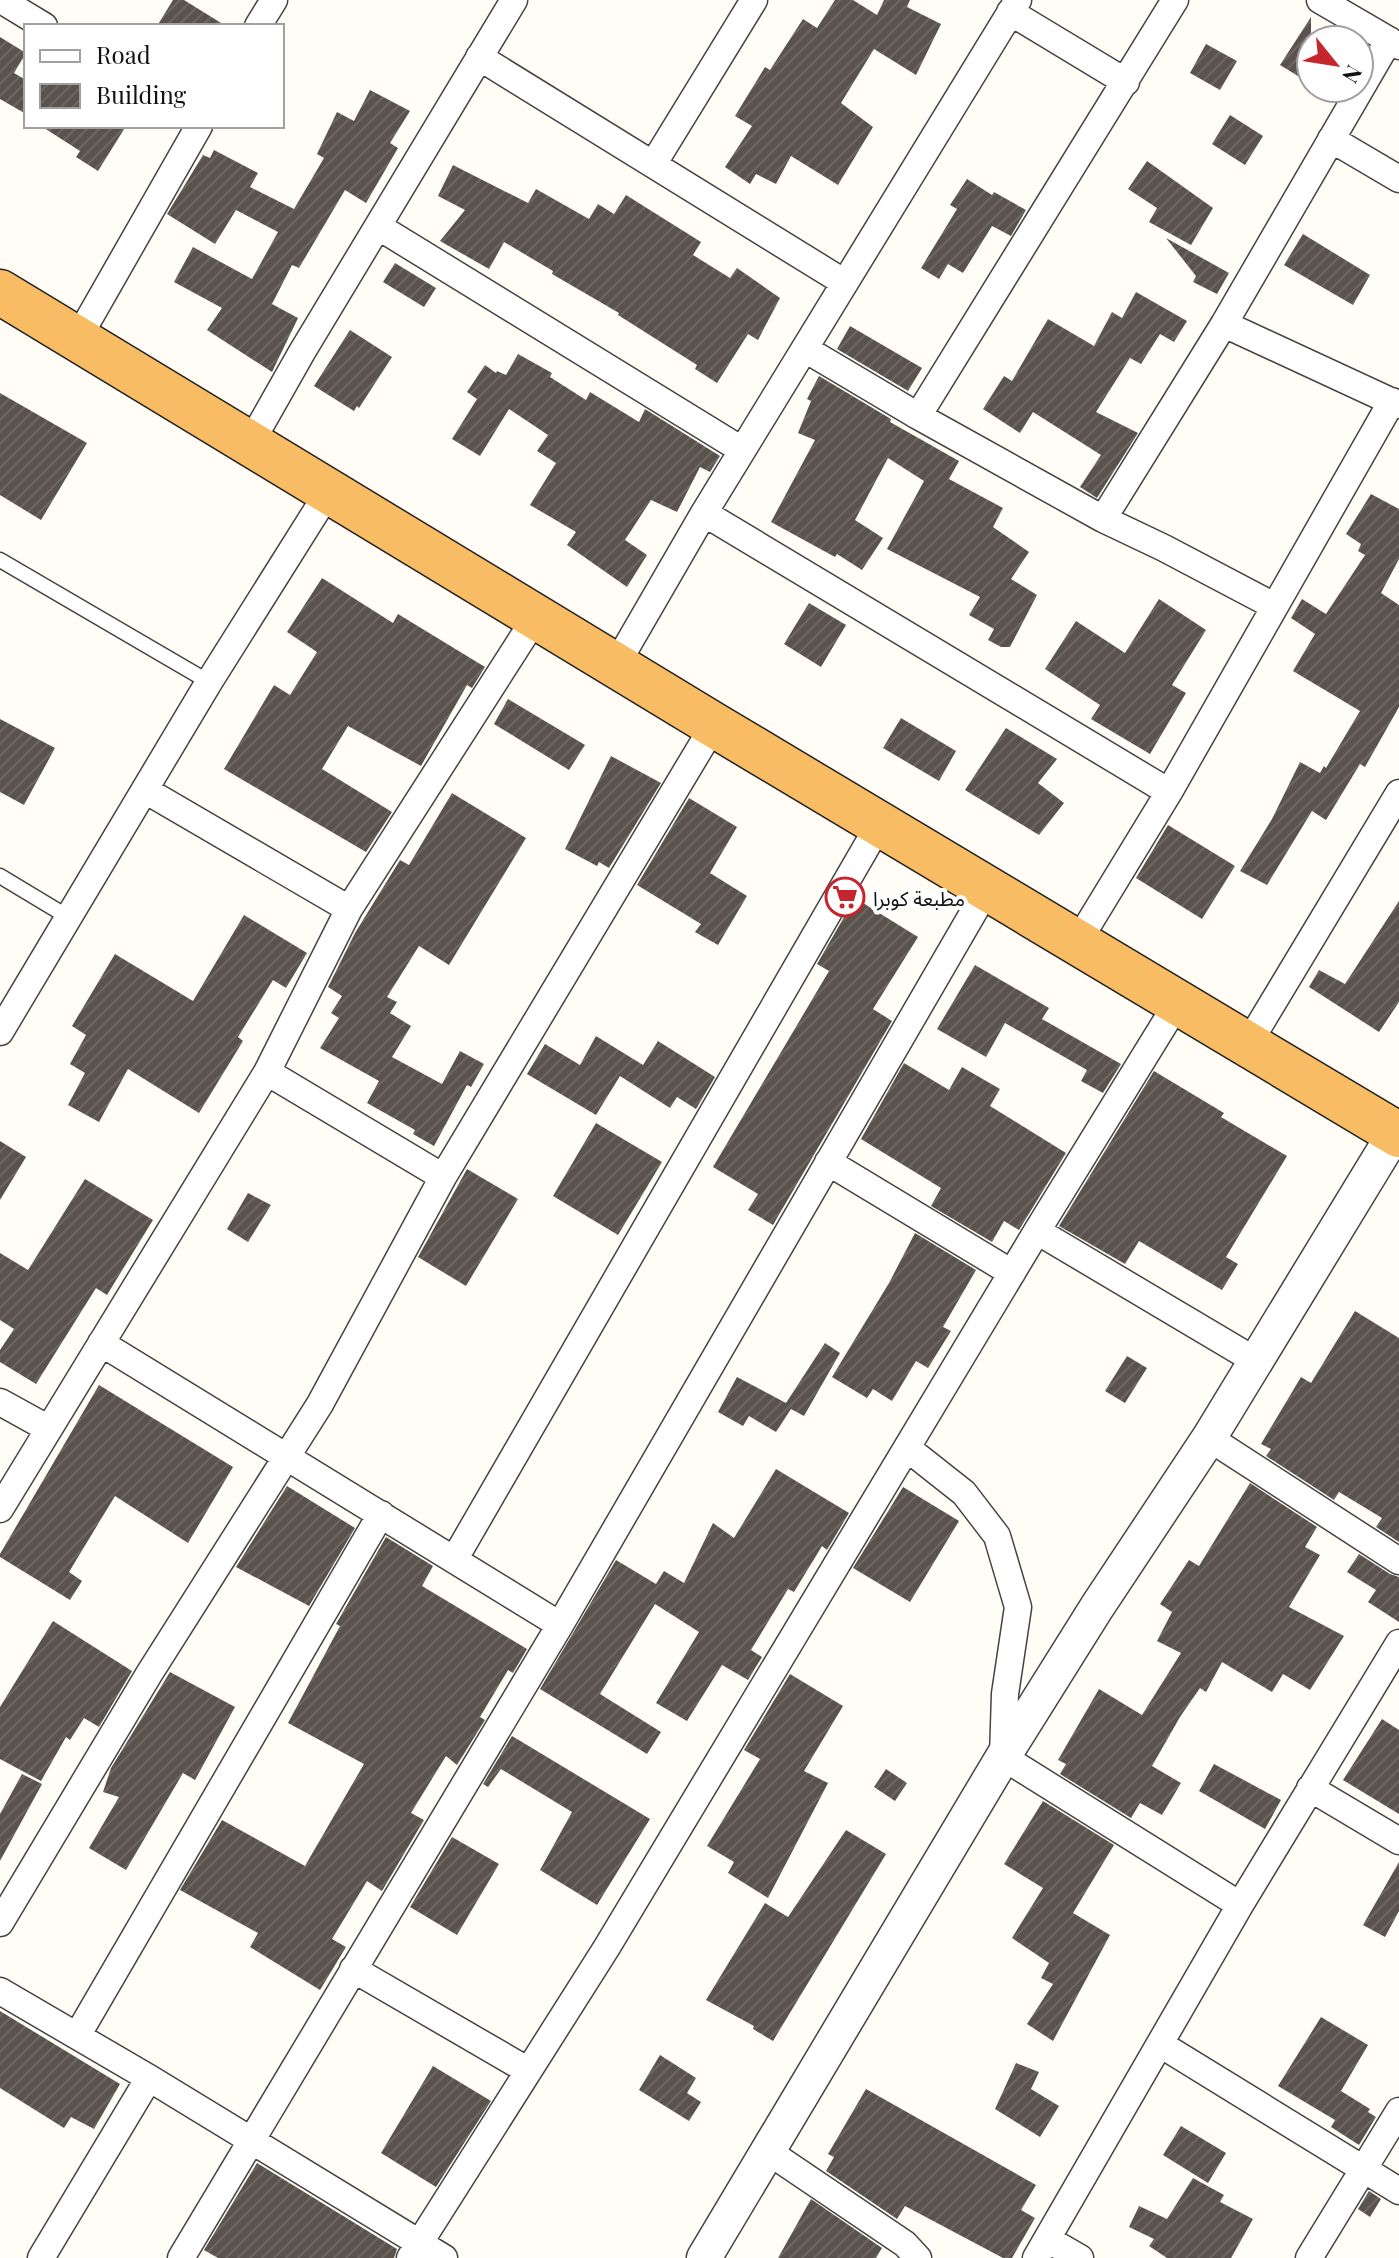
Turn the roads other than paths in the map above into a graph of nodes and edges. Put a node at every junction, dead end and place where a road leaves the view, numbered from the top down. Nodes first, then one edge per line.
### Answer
1 (1, 0) edge
2 (274, 0) edge
3 (514, 0) edge
4 (754, 0) edge
5 (1175, 0) edge
6 (1320, 0) edge
7 (1014, 6) edge
8 (41, 24) edge
9 (259, 24) edge
10 (1394, 43) edge
11 (479, 57) junction
12 (1126, 82) junction
13 (198, 128) edge
14 (1331, 139) junction
15 (654, 163) junction
16 (1399, 179) edge
17 (379, 227) junction
18 (845, 283) junction
19 (0, 292) edge
20 (1224, 324) junction
21 (78, 338) junction
22 (805, 349) junction
23 (1395, 403) edge
24 (918, 416) junction
25 (251, 442) junction
26 (742, 450) junction
27 (329, 491) junction
28 (704, 513) junction
29 (1103, 519) junction
30 (0, 560) edge
31 (1274, 606) junction
32 (536, 617) junction
33 (616, 665) junction
34 (209, 682) junction
35 (714, 725) junction
36 (145, 790) junction
37 (1169, 792) junction
38 (1399, 793) edge
39 (879, 825) junction
40 (0, 876) edge
41 (987, 889) junction
42 (349, 909) junction
43 (68, 917) junction
44 (1077, 943) junction
45 (1178, 1002) junction
46 (0, 1032) edge
47 (1248, 1044) junction
48 (267, 1072) junction
49 (1398, 1131) edge
50 (828, 1162) junction
51 (443, 1177) junction
52 (1037, 1231) junction
53 (1012, 1273) junction
54 (101, 1343) junction
55 (1256, 1361) junction
56 (0, 1402) edge
57 (49, 1429) junction
58 (1209, 1438) junction
59 (907, 1448) junction
60 (286, 1457) junction
61 (0, 1509) edge
62 (381, 1514) junction
63 (454, 1560) junction
64 (1399, 1561) edge
65 (560, 1625) junction
66 (1399, 1643) edge
67 (1003, 1757) junction
68 (1310, 1788) junction
69 (1399, 1841) edge
70 (1240, 1905) junction
71 (0, 1923) edge
72 (353, 1969) junction
73 (0, 1991) edge
74 (77, 2036) junction
75 (1160, 2044) junction
76 (527, 2070) junction
77 (149, 2078) junction
78 (1399, 2111) edge
79 (249, 2141) junction
80 (766, 2150) junction
81 (1363, 2170) junction
82 (1399, 2191) edge
83 (1042, 2249) edge
84 (415, 2250) edge
85 (41, 2258) edge
86 (181, 2258) edge
87 (444, 2258) edge
88 (704, 2258) edge
89 (918, 2258) edge
90 (1080, 2258) edge
91 (1309, 2258) edge

1 - 8 street
2 - 9 street
3 - 11 street
4 - 15 street
5 - 12 street
6 - 10 street
7 - 12 street
7 - 18 street
10 - 14 street
11 - 15 street
11 - 17 street
12 - 24 street
13 - 21 street
14 - 16 street
14 - 20 street
15 - 18 street
17 - 25 street
17 - 26 street
18 - 22 street
19 - 21 highway
20 - 23 street
20 - 29 street
21 - 25 highway
22 - 24 street
22 - 26 street
23 - 31 street
24 - 29 street
25 - 27 highway
26 - 28 street
27 - 32 highway
27 - 34 street
28 - 33 street
28 - 37 street
29 - 31 street
30 - 34 lane
31 - 37 street
32 - 33 highway
32 - 42 street
33 - 35 highway
34 - 36 street
35 - 39 highway
35 - 51 street
36 - 42 street
36 - 43 street
37 - 44 street
38 - 47 street
39 - 41 highway
39 - 63 street
40 - 43 lane
41 - 44 highway
41 - 50 street
42 - 48 street
43 - 46 street
44 - 45 highway
45 - 47 highway
45 - 52 street
47 - 49 highway
48 - 51 street
48 - 54 street
49 - 55 street
50 - 53 street
50 - 65 street
51 - 60 street
52 - 53 street
52 - 55 street
53 - 59 street
54 - 57 street
54 - 60 street
55 - 58 street
56 - 57 street
57 - 61 street
58 - 64 street
58 - 67 street
59 - 67 street
59 - 76 street
60 - 62 street
60 - 71 street
62 - 63 street
62 - 74 street
63 - 65 street
65 - 72 street
66 - 68 street
67 - 70 street
67 - 80 street
68 - 69 street
68 - 70 street
70 - 75 street
72 - 76 street
72 - 79 street
73 - 74 street
74 - 77 street
75 - 81 street
75 - 83 street
76 - 84 street
77 - 79 street
77 - 85 street
78 - 81 street
79 - 84 street
79 - 86 street
80 - 88 street
80 - 89 street
81 - 82 street
81 - 91 street
83 - 90 street
84 - 87 street

